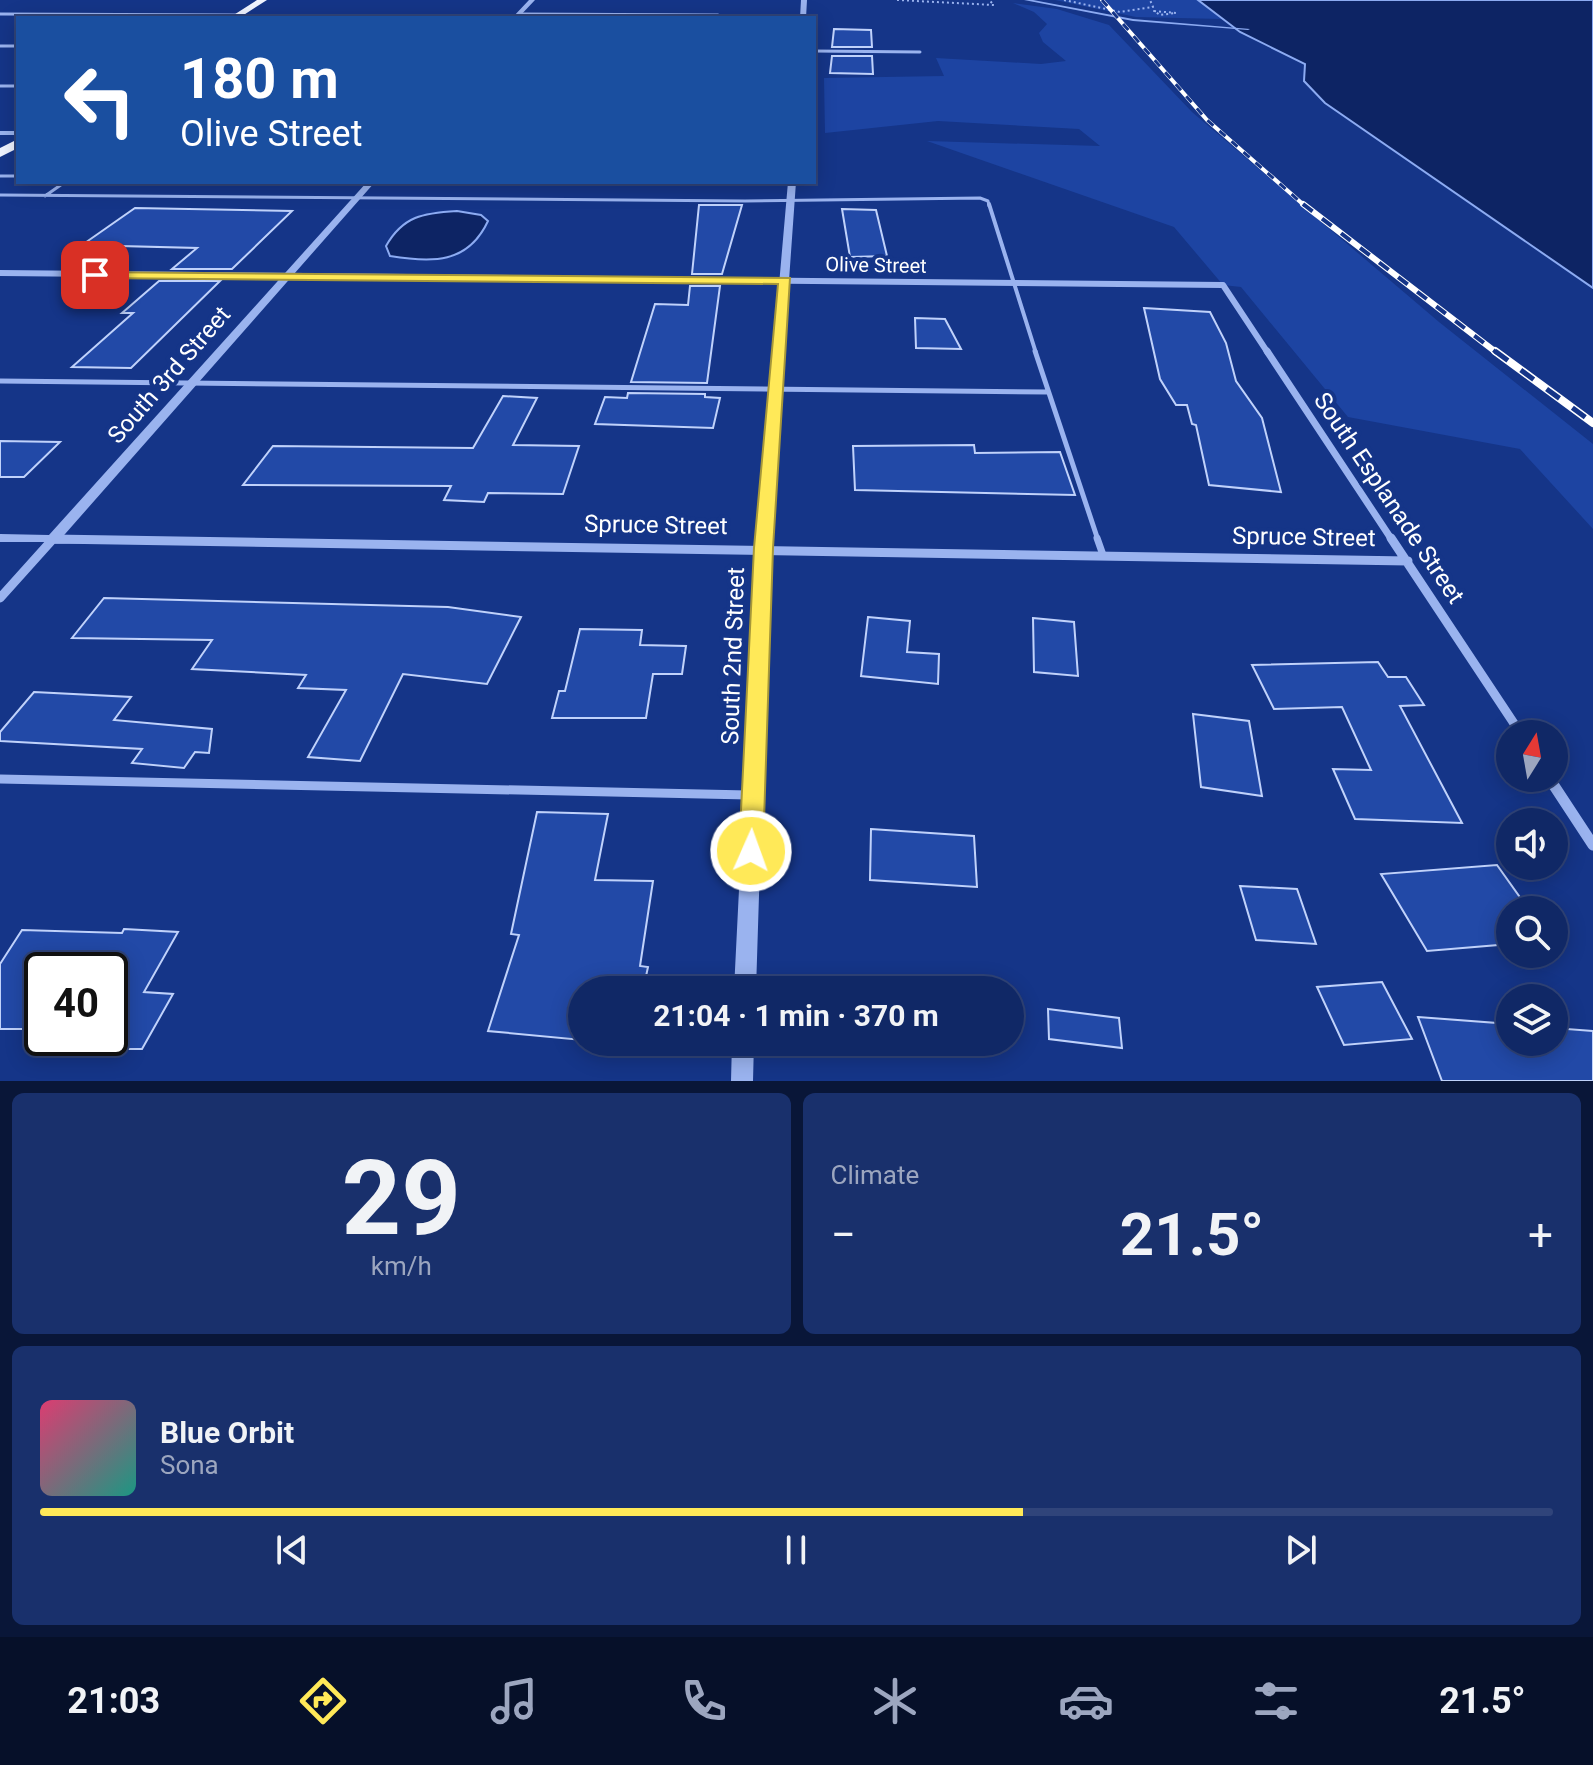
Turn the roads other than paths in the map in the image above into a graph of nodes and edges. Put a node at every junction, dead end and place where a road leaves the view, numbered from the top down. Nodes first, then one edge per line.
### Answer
1 (263, 0) edge
2 (532, 0) edge
3 (0, 14) edge
4 (236, 16) edge
5 (517, 16) edge
6 (816, 51) edge
7 (920, 52) dead end
8 (62, 184) edge
9 (369, 184) edge
10 (792, 190) edge
11 (0, 195) edge
12 (45, 196) junction
13 (356, 198) junction
14 (0, 273) edge
15 (284, 277) junction
16 (785, 280) junction
17 (1015, 283) junction
18 (1223, 285) joint
19 (0, 381) edge
20 (192, 381) junction
21 (776, 388) junction
22 (1048, 392) junction
23 (0, 538) edge
24 (53, 539) junction
25 (763, 548) junction
26 (1103, 555) junction
27 (1408, 561) junction
28 (0, 598) edge
29 (1512, 720) edge
30 (0, 779) edge
31 (1558, 792) edge
32 (753, 795) junction
33 (1593, 845) edge
34 (746, 976) edge
35 (743, 1056) edge
36 (742, 1081) edge

1 - 4 highway
2 - 5 street
3 - 4 lane
6 - 7 lane
8 - 12 lane
9 - 13 street, South 3rd Street
10 - 13 lane
10 - 16 street, South 2nd Street
10 - 17 lane
11 - 12 lane
12 - 13 lane
13 - 15 street, South 3rd Street
14 - 15 street, Olive Street
15 - 16 street, Olive Street
15 - 20 street, South 3rd Street
16 - 17 street, Olive Street
16 - 21 street, South 2nd Street
17 - 18 street, Olive Street
17 - 22 lane
18 - 27 street, South Esplanade Street
19 - 20 lane
20 - 21 lane
20 - 24 street, South 3rd Street
21 - 22 lane
21 - 25 street, South 2nd Street
22 - 26 lane
23 - 24 street, Spruce Street
24 - 25 street, Spruce Street
24 - 28 street, South 3rd Street
25 - 26 street, Spruce Street
25 - 32 street, South 2nd Street
26 - 27 street, Spruce Street
27 - 29 street, South Esplanade Street
30 - 32 lane
31 - 33 street
32 - 34 street, South 2nd Street
35 - 36 street

